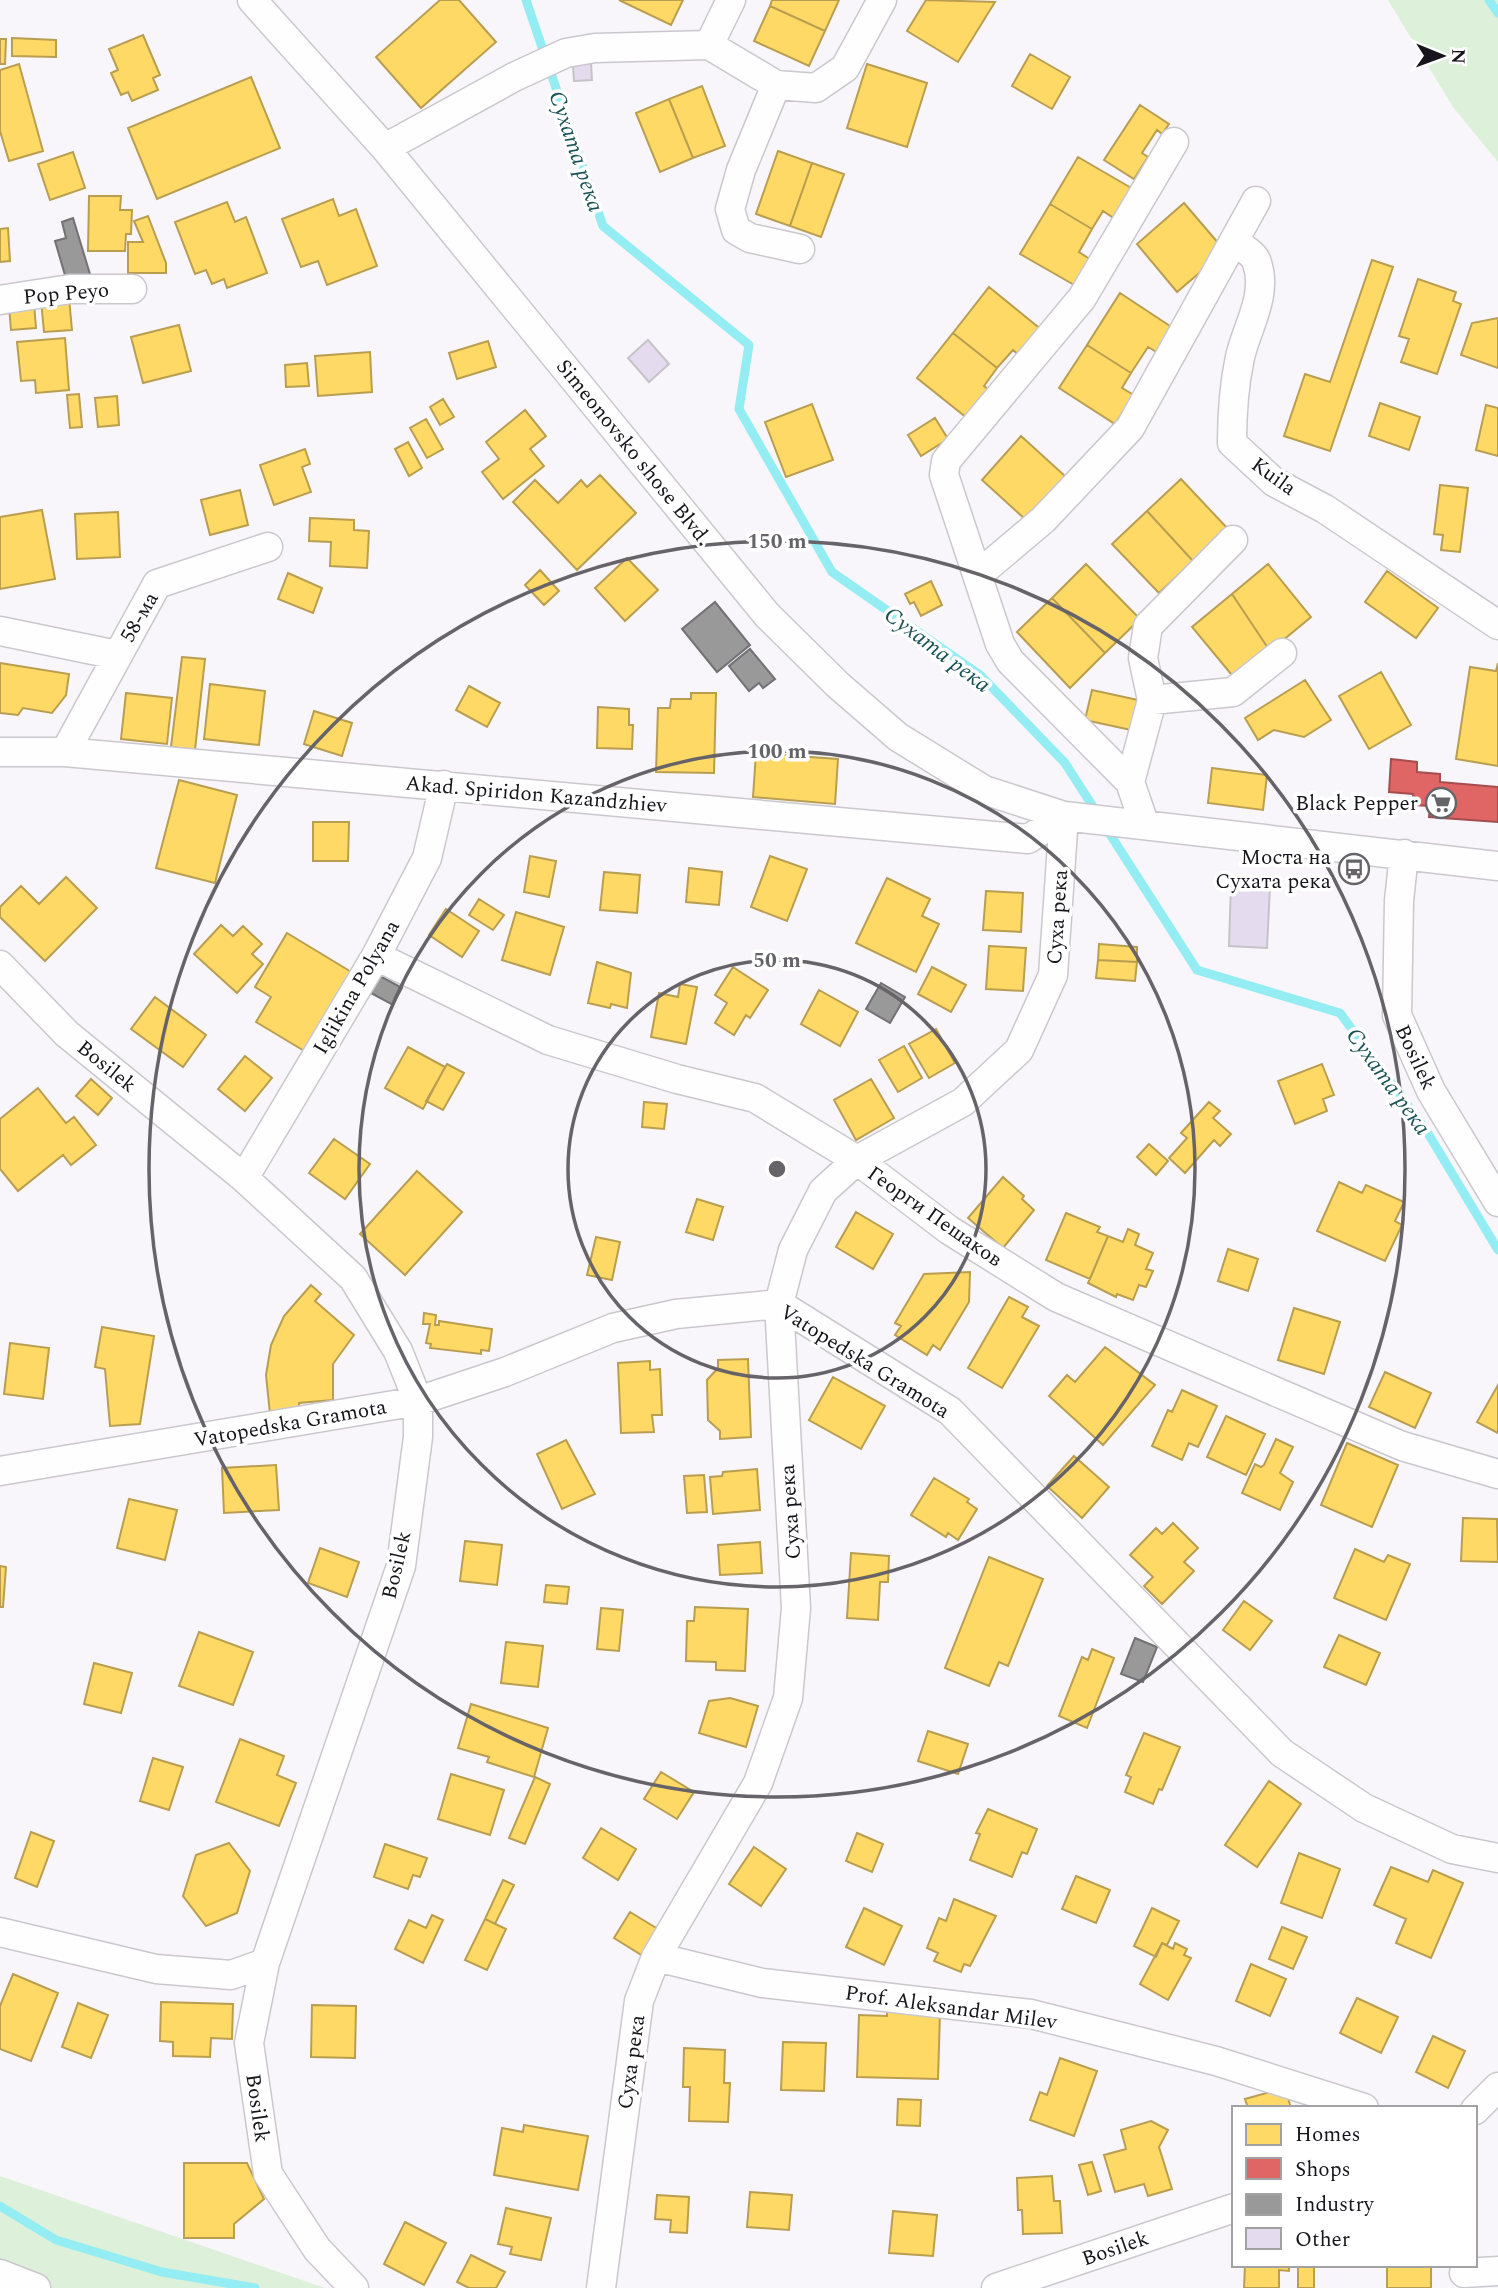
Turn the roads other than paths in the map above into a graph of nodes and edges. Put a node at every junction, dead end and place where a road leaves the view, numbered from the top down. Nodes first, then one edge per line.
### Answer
1 (252, 0) edge
2 (731, 0) edge
3 (882, 0) edge
4 (709, 45) junction
5 (776, 85) junction
6 (1174, 142) dead end
7 (385, 148) junction
8 (1256, 201) dead end
9 (1234, 241) junction
10 (800, 249) dead end
11 (132, 289) dead end
12 (0, 300) edge
13 (1233, 540) dead end
14 (268, 547) dead end
15 (979, 575) junction
16 (1498, 625) edge
17 (0, 631) edge
18 (1282, 653) dead end
19 (117, 655) junction
20 (1152, 700) junction
21 (0, 752) edge
22 (65, 752) junction
23 (1130, 782) junction
24 (444, 785) junction
25 (1064, 816) junction
26 (1144, 823) junction
27 (1404, 854) junction
28 (1498, 866) edge
29 (376, 956) junction
30 (0, 965) edge
31 (857, 1160) junction
32 (244, 1178) junction
33 (1498, 1202) edge
34 (779, 1304) junction
35 (418, 1401) junction
36 (0, 1471) edge
37 (1498, 1474) edge
38 (1498, 1858) edge
39 (0, 1933) edge
40 (656, 1958) junction
41 (265, 1963) junction
42 (1498, 2087) edge
43 (1358, 2106) edge
44 (1477, 2108) edge
45 (1232, 2209) edge
46 (1498, 2271) edge
47 (0, 2274) edge
48 (1465, 2275) edge
49 (36, 2288) edge
50 (354, 2288) edge
51 (601, 2288) edge
52 (996, 2288) edge

1 - 7 street, Simeonovsko shose Blvd.
2 - 4 street
3 - 5 street
4 - 5 street
4 - 7 street
5 - 10 street
6 - 15 street
7 - 25 street, Simeonovsko shose Blvd.
8 - 9 street
9 - 15 street
9 - 16 street, Kuila
11 - 12 street, Pop Peyo
13 - 20 street
14 - 19 street, 58-ма
15 - 23 street
17 - 19 street
18 - 20 street
19 - 22 street, 58-ма
20 - 23 street
21 - 22 street, Akad. Spiridon Kazandzhiev
22 - 24 street, Akad. Spiridon Kazandzhiev
23 - 26 street
24 - 25 street, Akad. Spiridon Kazandzhiev
24 - 29 street, Iglikina Polyana
25 - 26 street, Simeonovsko shose Blvd.
25 - 31 street, Суха река
26 - 27 street, Simeonovsko shose Blvd.
27 - 28 street, Simeonovsko shose Blvd.
27 - 33 street, Bosilek
29 - 31 street, Георги Пешаков
29 - 32 street, Iglikina Polyana
30 - 32 street, Bosilek
31 - 34 street, Суха река
31 - 37 street, Георги Пешаков
32 - 35 street, Bosilek
34 - 35 street, Vatopedska Gramota
34 - 38 street, Vatopedska Gramota
34 - 40 street, Суха река
35 - 36 street, Vatopedska Gramota
35 - 41 street, Bosilek
39 - 41 street
40 - 43 street, Prof. Aleksandar Milev
40 - 51 street, Суха река
41 - 50 street, Bosilek
42 - 44 street
45 - 52 street, Bosilek
46 - 48 street
47 - 49 street

